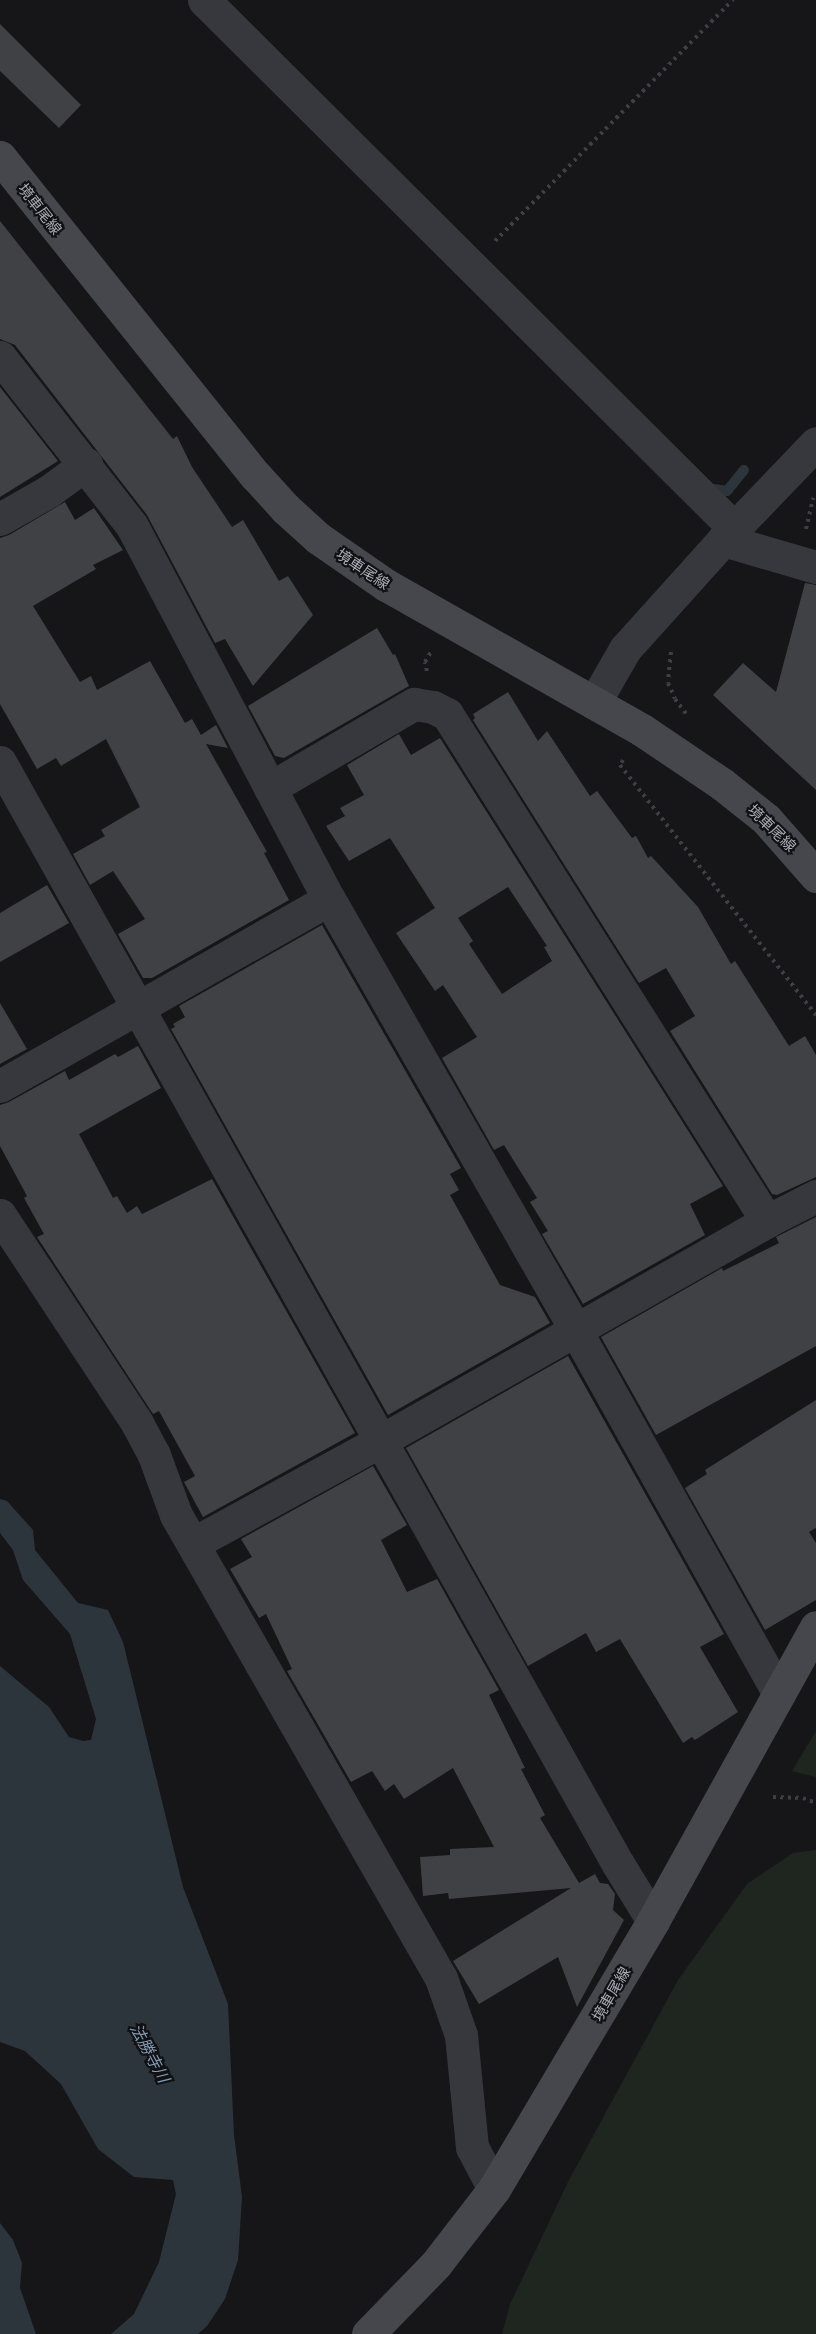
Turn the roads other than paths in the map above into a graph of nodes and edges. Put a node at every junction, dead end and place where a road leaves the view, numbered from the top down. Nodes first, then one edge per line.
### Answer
1 (204, 0) edge
2 (0, 157) edge
3 (0, 357) edge
4 (812, 453) edge
5 (86, 464) junction
6 (0, 519) edge
7 (729, 534) junction
8 (816, 567) edge
9 (594, 703) junction
10 (0, 762) edge
11 (270, 788) junction
12 (816, 876) edge
13 (329, 899) junction
14 (136, 1006) junction
15 (0, 1086) edge
16 (816, 1196) edge
17 (0, 1215) edge
18 (767, 1221) junction
19 (575, 1329) junction
20 (382, 1440) junction
21 (194, 1543) junction
22 (816, 1627) edge
23 (779, 1694) junction
24 (653, 1921) junction
25 (494, 2189) junction
26 (368, 2334) edge

1 - 7 street
2 - 9 main road, 境車尾線
3 - 5 street
4 - 7 street
5 - 6 street
5 - 11 street
7 - 8 street
7 - 9 street
9 - 12 main road, 境車尾線
10 - 14 street
11 - 13 street
11 - 18 street
13 - 14 street
13 - 19 street
14 - 15 street
14 - 20 street
16 - 18 street
17 - 21 street
18 - 19 street
19 - 20 street
19 - 23 street
20 - 21 street
20 - 24 street
21 - 25 street
22 - 23 main road, 境車尾線
23 - 24 main road, 境車尾線
24 - 25 main road, 境車尾線
25 - 26 main road, 境車尾線

